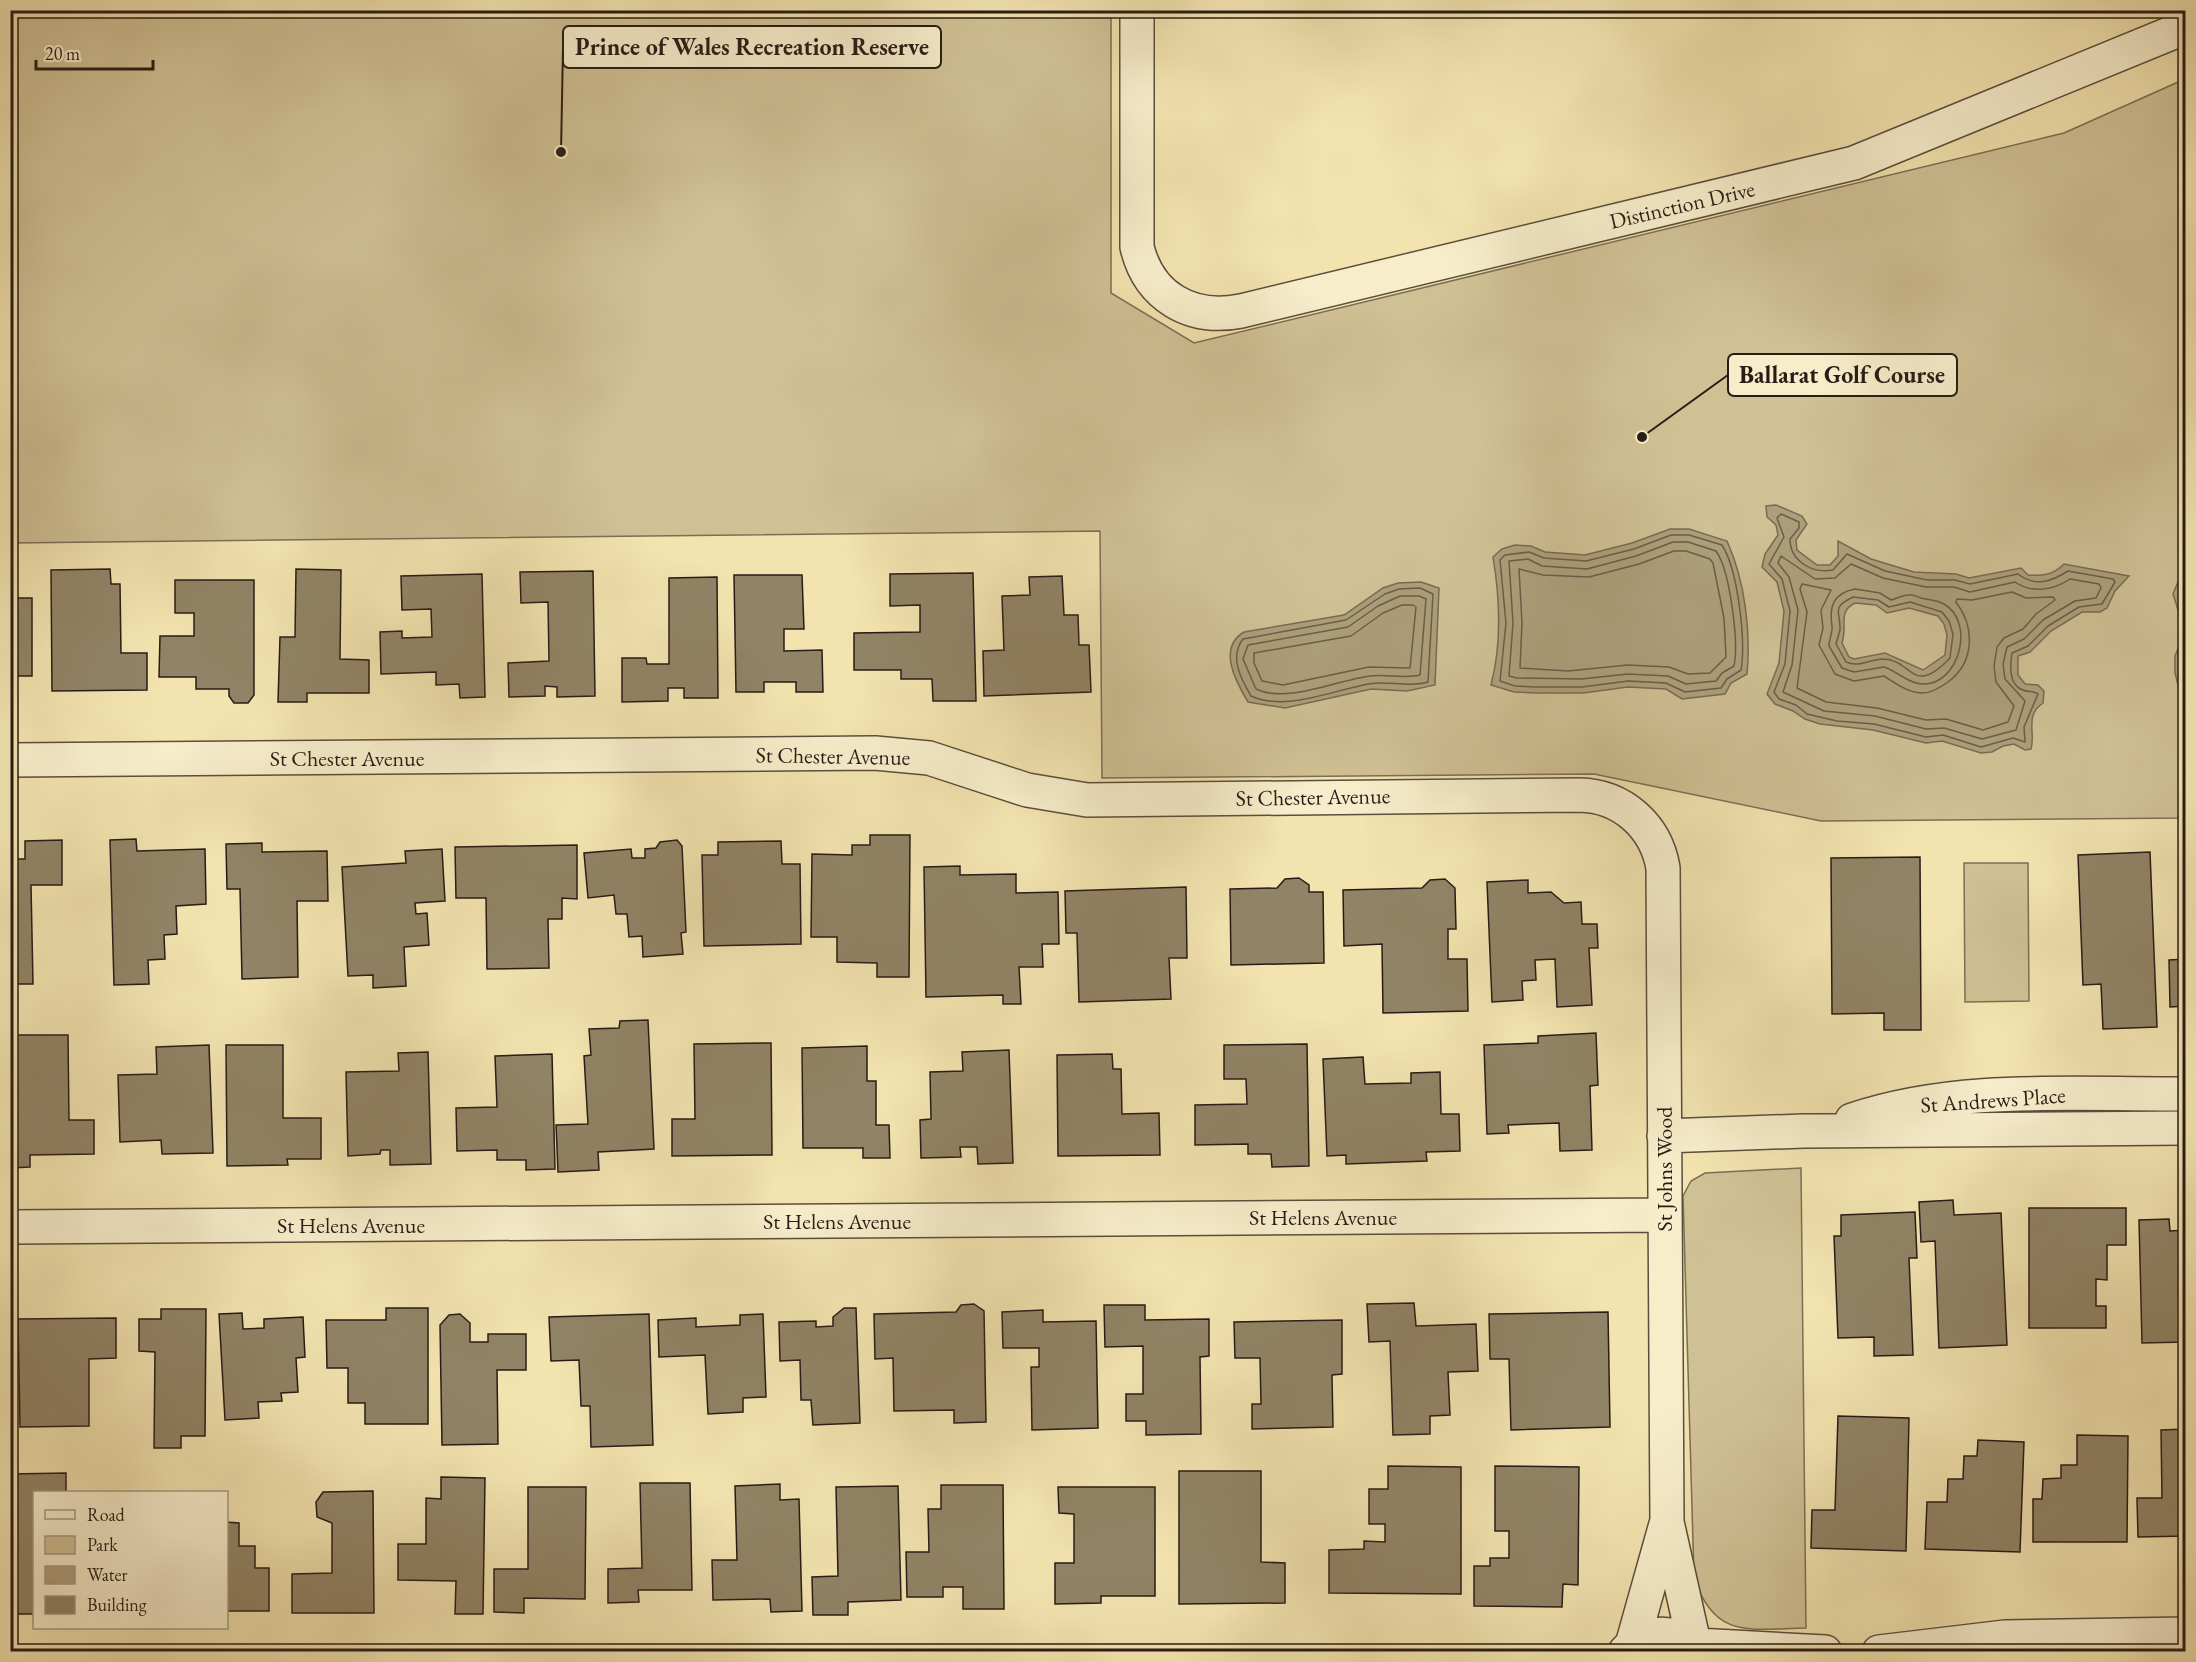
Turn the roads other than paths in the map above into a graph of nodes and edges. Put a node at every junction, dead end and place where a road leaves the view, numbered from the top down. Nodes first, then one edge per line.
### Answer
1 (1137, 10) edge
2 (2186, 27) edge
3 (10, 760) edge
4 (1641, 822) joint
5 (2186, 1094) edge
6 (2186, 1128) edge
7 (1804, 1131) junction
8 (1664, 1136) junction
9 (1663, 1215) junction
10 (10, 1227) edge
11 (1667, 1522) junction
12 (2186, 1634) edge
13 (1698, 1646) edge
14 (1624, 1649) edge
15 (1825, 1652) edge
16 (1879, 1652) edge

1 - 2 street, Distinction Drive
3 - 4 street, St Chester Avenue
4 - 8 street, St Johns Wood
5 - 7 street, St Andrews Place
6 - 7 street, St Andrews Place
7 - 8 street, St Andrews Place
8 - 9 street, St Johns Wood
9 - 10 street, St Helens Avenue
9 - 11 street, St Johns Wood
11 - 13 street, St Johns Wood
11 - 14 street, St Johns Wood
12 - 16 street
13 - 14 street
13 - 15 street

